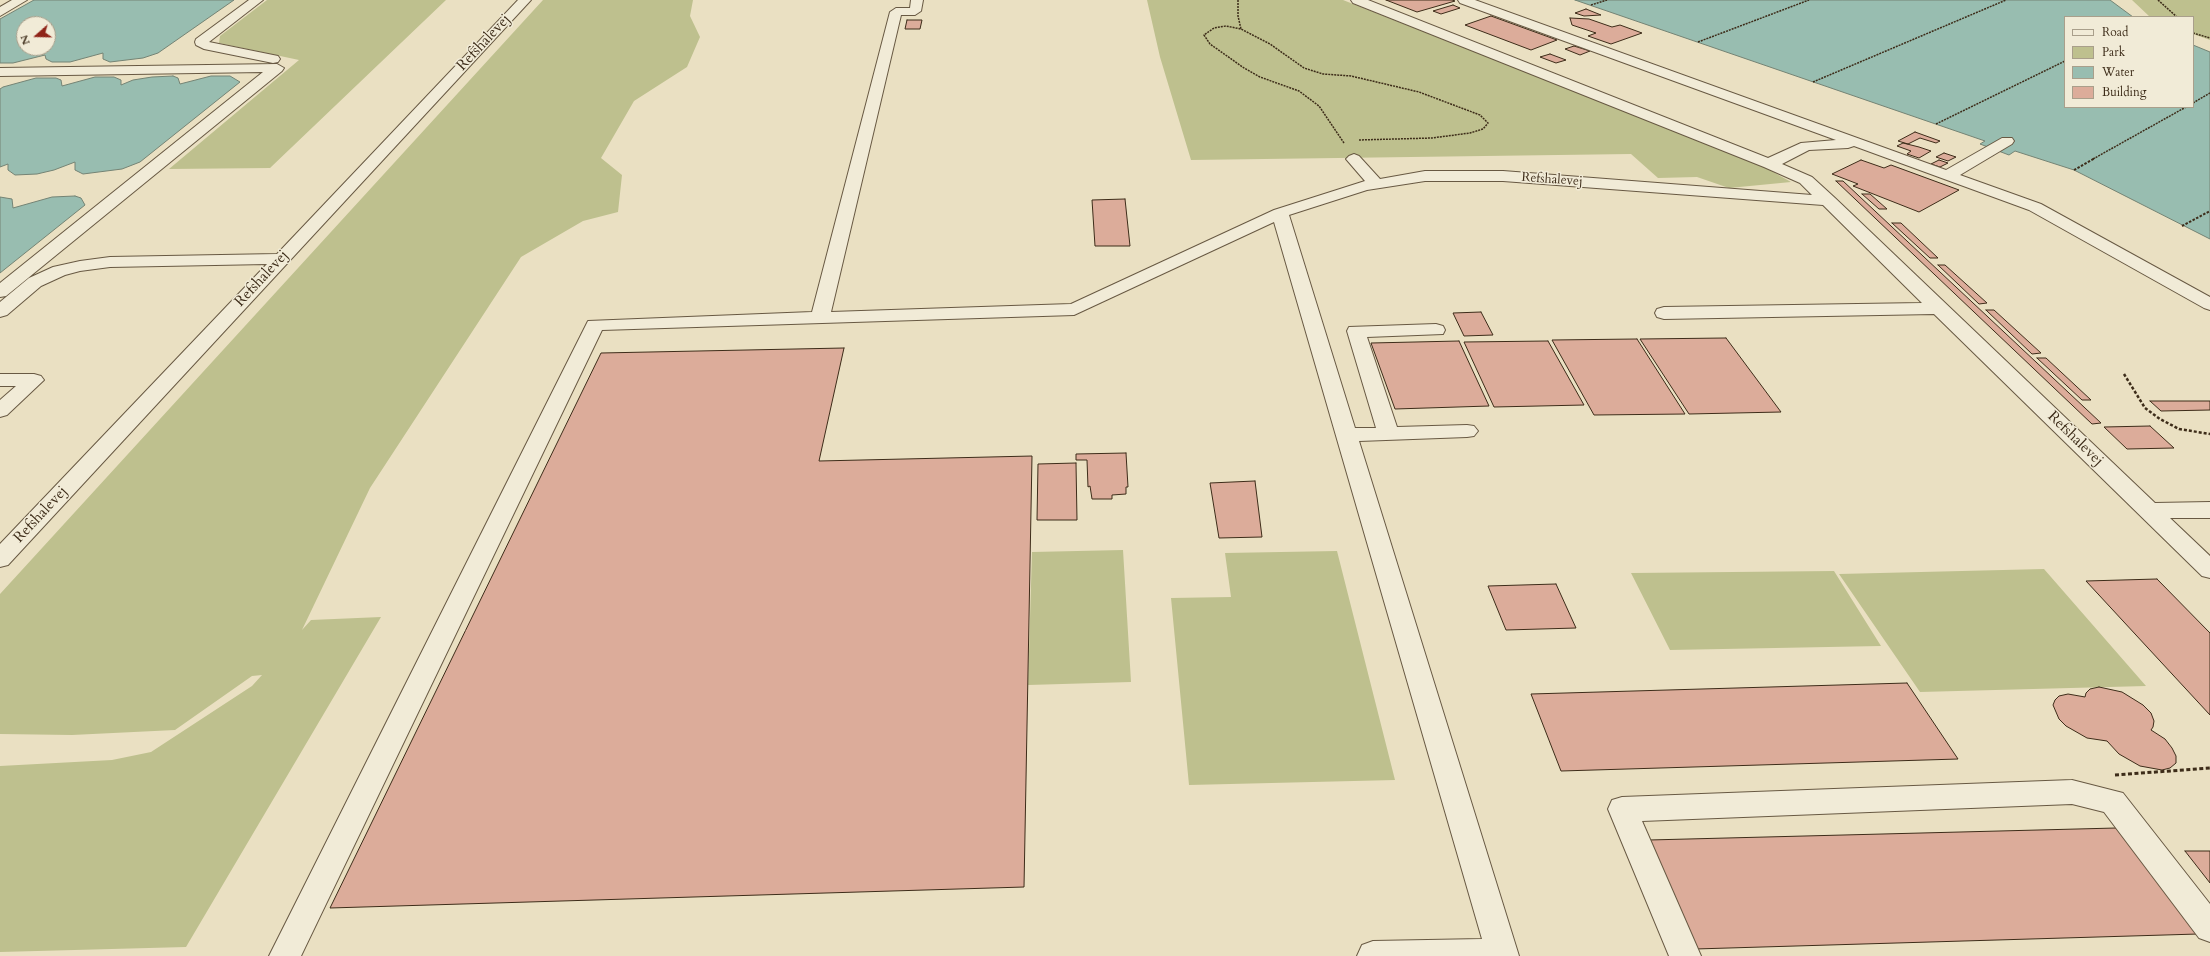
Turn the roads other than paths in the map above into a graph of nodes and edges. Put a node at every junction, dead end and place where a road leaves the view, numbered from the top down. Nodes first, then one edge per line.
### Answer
1 (21, 0) edge
2 (257, 0) edge
3 (525, 0) edge
4 (1357, 0) edge
5 (1464, 0) edge
6 (916, 6) edge
7 (0, 12) edge
8 (277, 68) junction
9 (0, 72) edge
10 (1792, 119) junction
11 (2007, 141) dead end
12 (1864, 145) junction
13 (1806, 146) junction
14 (1354, 159) road end
15 (1769, 164) junction
16 (1948, 175) junction
17 (1376, 184) junction
18 (1829, 201) junction
19 (1280, 213) junction
20 (282, 259) junction
21 (0, 292) edge
22 (2210, 304) edge
23 (1940, 308) junction
24 (0, 311) edge
25 (1664, 313) dead end
26 (820, 317) junction
27 (1436, 330) dead end
28 (0, 380) edge
29 (0, 411) edge
30 (1467, 431) dead end
31 (1388, 433) junction
32 (1347, 435) junction
33 (2210, 510) edge
34 (2148, 511) junction
35 (0, 559) edge
36 (2210, 570) edge
37 (2210, 928) edge
38 (1503, 955) edge
39 (285, 956) edge
40 (1373, 956) edge
41 (1685, 956) edge

1 - 7 street
2 - 8 street
3 - 20 street, Refshalevej
4 - 15 street, Refshalevej
5 - 10 street
6 - 26 street
8 - 9 street
8 - 21 street
10 - 12 street
10 - 13 street
11 - 16 street
12 - 13 street
12 - 16 street
13 - 15 street
14 - 17 street
15 - 18 street, Refshalevej
16 - 22 street
17 - 18 street, Refshalevej
17 - 19 street, Refshalevej
18 - 23 street, Refshalevej
19 - 26 street, Refshalevej
19 - 32 street
20 - 24 street
20 - 35 street, Refshalevej
23 - 25 street
23 - 34 street, Refshalevej
26 - 39 street, Refshalevej
27 - 31 street
28 - 29 street
30 - 31 street
31 - 32 street
32 - 38 street
33 - 34 street
34 - 36 street, Refshalevej
37 - 41 street
38 - 40 street

